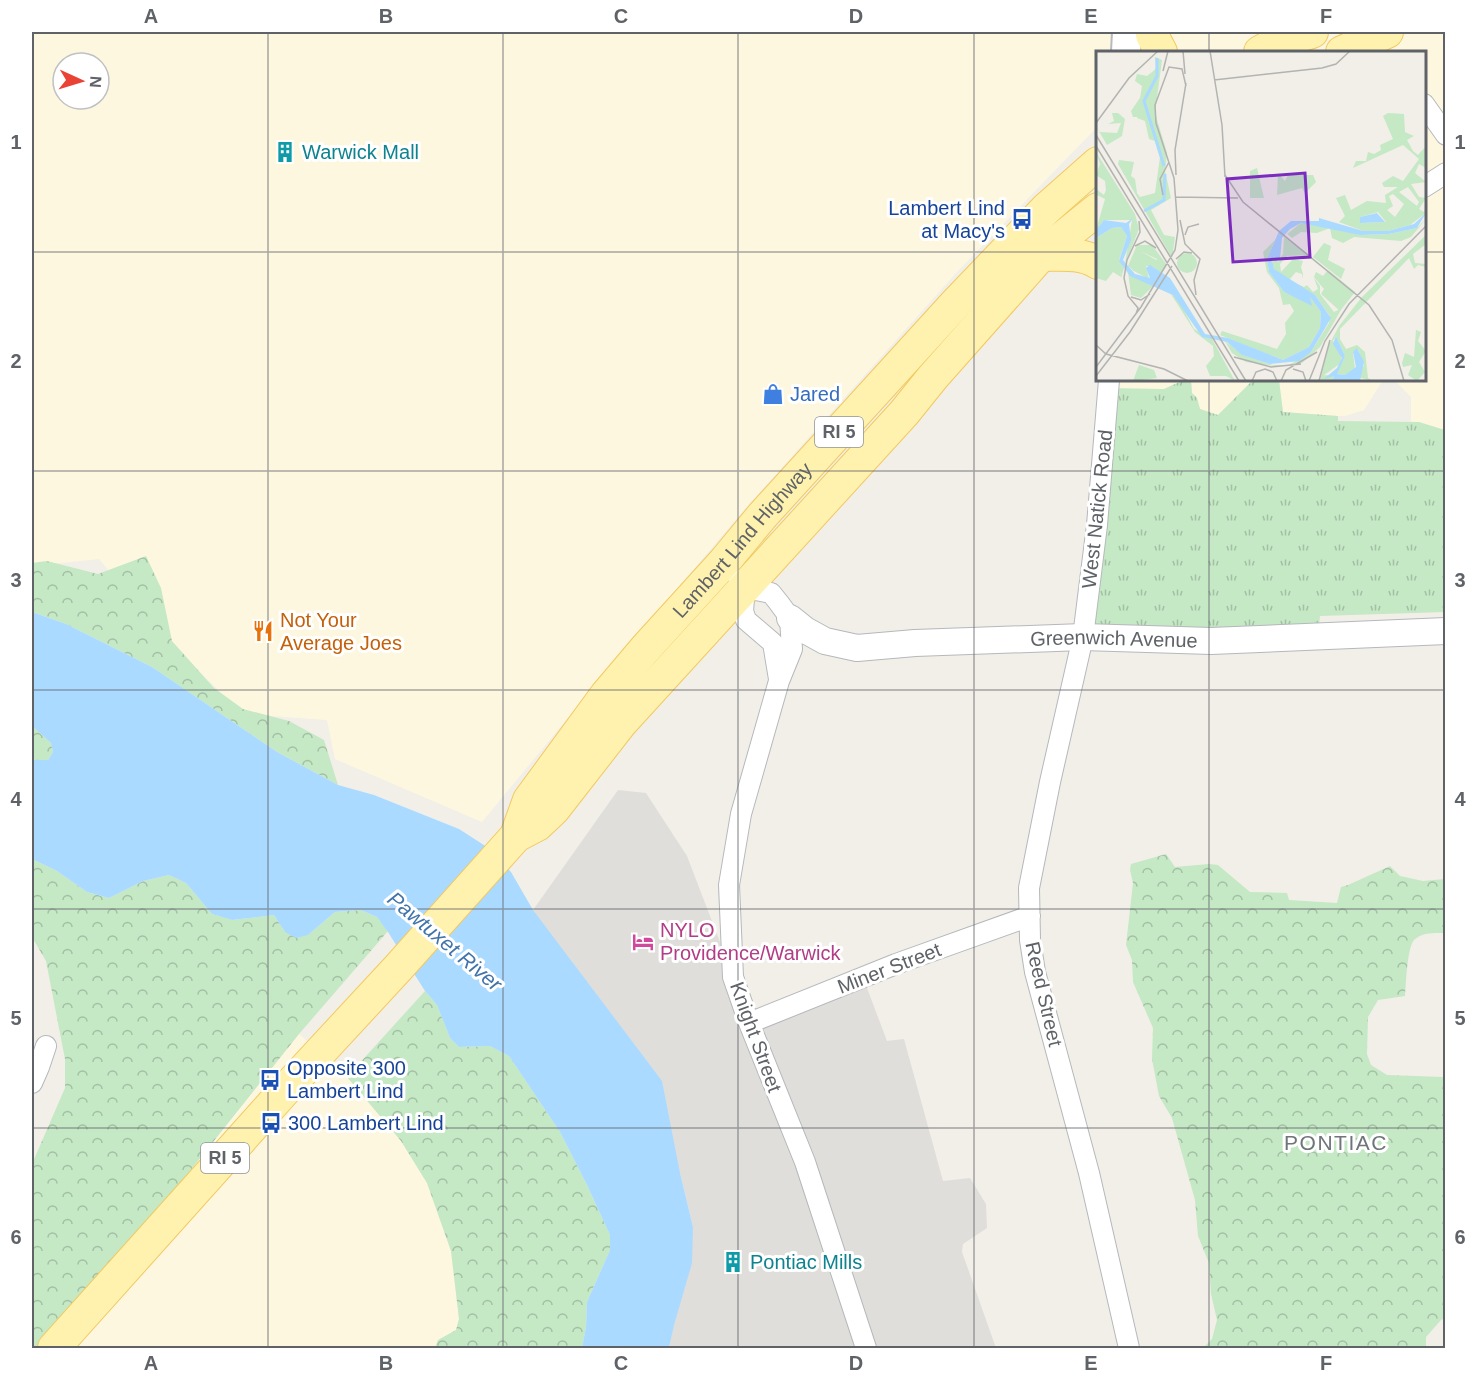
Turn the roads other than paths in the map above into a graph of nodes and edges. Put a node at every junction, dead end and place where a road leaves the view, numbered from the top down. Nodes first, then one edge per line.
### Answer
1 (1312, 32) edge
2 (1148, 41) edge
3 (1384, 43) edge
4 (1128, 51) edge
5 (1262, 51) edge
6 (1347, 51) edge
7 (1426, 105) edge
8 (1446, 135) edge
9 (1096, 165) edge
10 (1446, 173) edge
11 (1426, 187) edge
12 (1096, 211) edge
13 (1041, 255) junction
14 (1096, 262) edge
15 (1109, 381) edge
16 (724, 562) junction
17 (745, 588) junction
18 (790, 618) junction
19 (1446, 631) edge
20 (1083, 637) junction
21 (779, 681) junction
22 (516, 836) junction
23 (1030, 916) junction
24 (749, 1023) junction
25 (46, 1046) dead end
26 (32, 1083) edge
27 (54, 1348) edge
28 (866, 1348) edge
29 (1129, 1348) edge

1 - 5 main road
2 - 4 main road
3 - 6 main road
7 - 8 street
9 - 16 main road, Lambert Lind Highway / RI 5
10 - 11 street
12 - 13 main road, Lambert Lind Highway / RI 5
13 - 14 main road
13 - 17 main road, Lambert Lind Highway / RI 5
15 - 20 street, West Natick Road
16 - 17 street
16 - 22 main road, Lambert Lind Highway / RI 5
17 - 18 street
17 - 21 street, Knight Street
17 - 22 main road, Lambert Lind Highway / RI 5
18 - 20 street, Greenwich Avenue
18 - 21 street, Knight Street
19 - 20 street, Greenwich Avenue
20 - 23 street, Reed Street
21 - 24 street, Knight Street
22 - 27 main road, Lambert Lind Highway / RI 5
23 - 24 street, Miner Street
23 - 29 street, Reed Street
24 - 28 street, Knight Street
25 - 26 street

